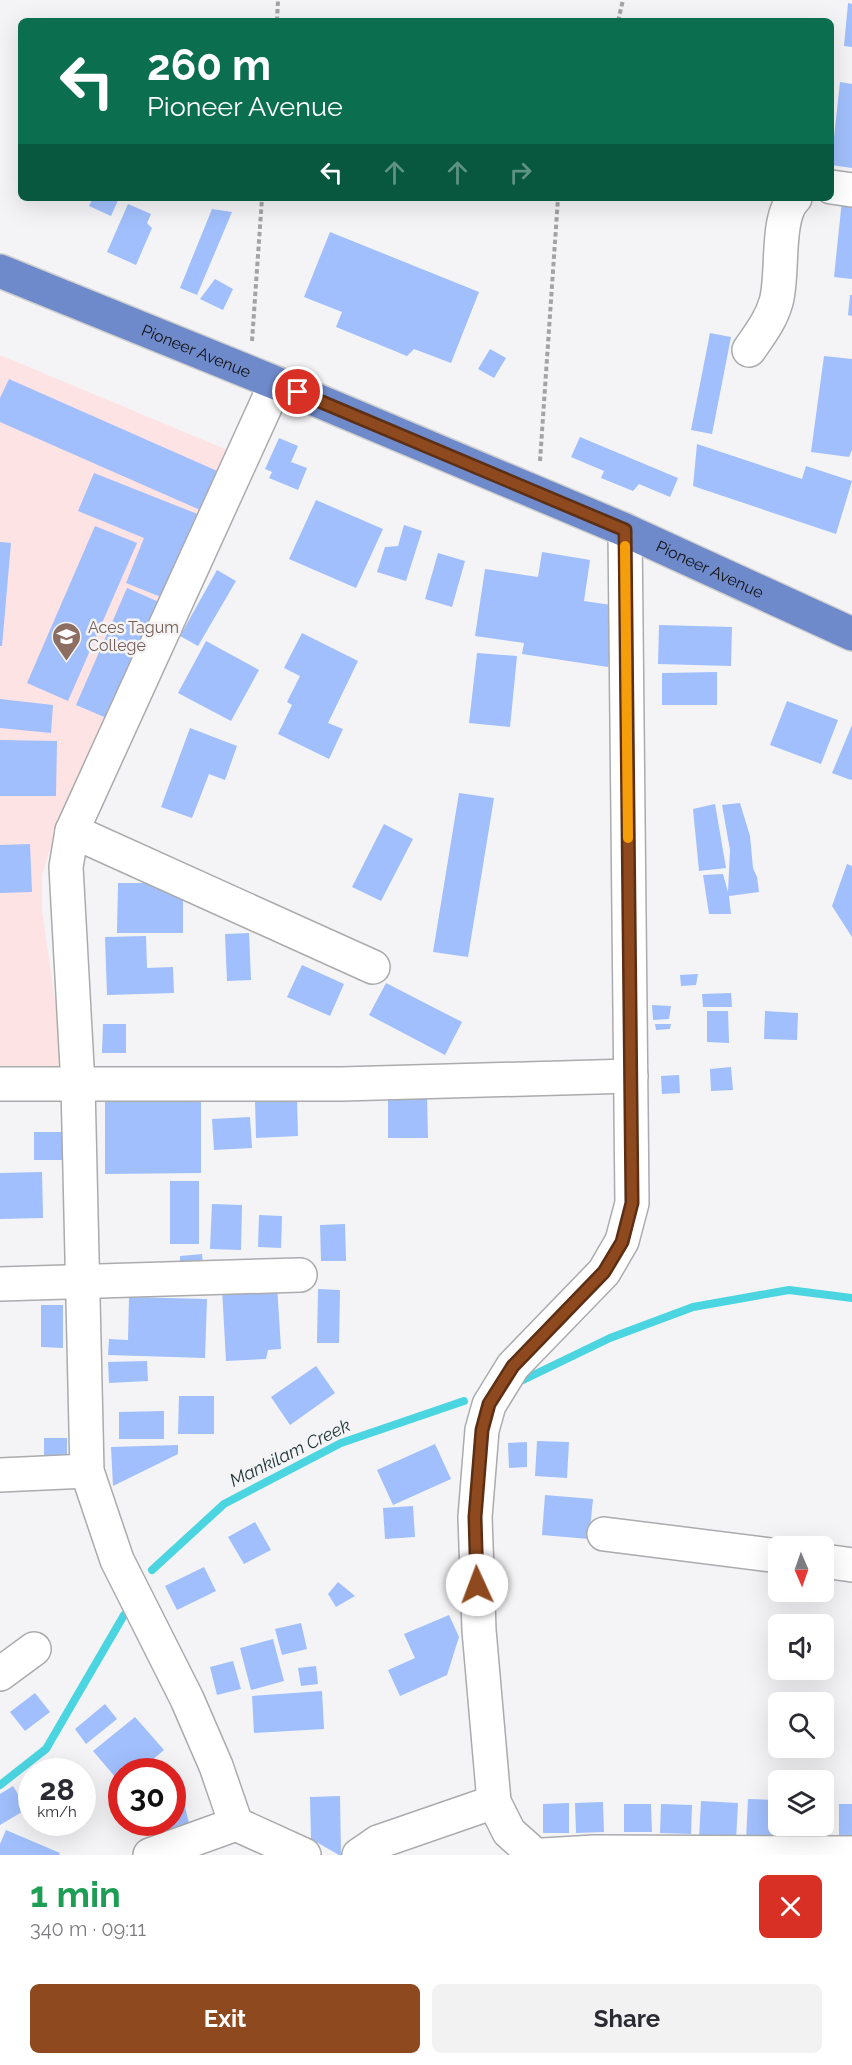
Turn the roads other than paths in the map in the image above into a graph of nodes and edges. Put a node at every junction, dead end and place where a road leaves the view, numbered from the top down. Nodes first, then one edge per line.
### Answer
1 (834, 187) edge
2 (852, 190) edge
3 (794, 201) edge
4 (0, 271) edge
5 (749, 350) dead end
6 (263, 378) junction
7 (625, 530) junction
8 (852, 632) edge
9 (72, 831) junction
10 (373, 967) dead end
11 (631, 1076) junction
12 (0, 1084) edge
13 (78, 1084) junction
14 (300, 1275) dead end
15 (83, 1282) junction
16 (0, 1284) edge
17 (87, 1471) junction
18 (0, 1475) edge
19 (604, 1534) dead end
20 (768, 1555) edge
21 (834, 1563) edge
22 (852, 1565) edge
23 (34, 1649) dead end
24 (0, 1674) edge
25 (494, 1803) junction
26 (236, 1824) junction
27 (852, 1853) edge
28 (150, 1855) edge
29 (304, 1855) edge
30 (359, 1855) edge
31 (535, 1855) edge
32 (543, 1855) edge

1 - 2 street
3 - 5 street
4 - 6 highway, Pioneer Avenue
6 - 7 highway, Pioneer Avenue
6 - 9 street
7 - 8 highway, Pioneer Avenue
7 - 11 street
9 - 10 street
9 - 13 street
11 - 13 street
11 - 25 street
12 - 13 street
13 - 15 street
14 - 15 street
15 - 16 street
15 - 17 street
17 - 18 street
17 - 26 street
19 - 20 street
21 - 22 street
23 - 24 street
25 - 30 street
25 - 31 street
26 - 28 street
26 - 29 street
27 - 32 street

